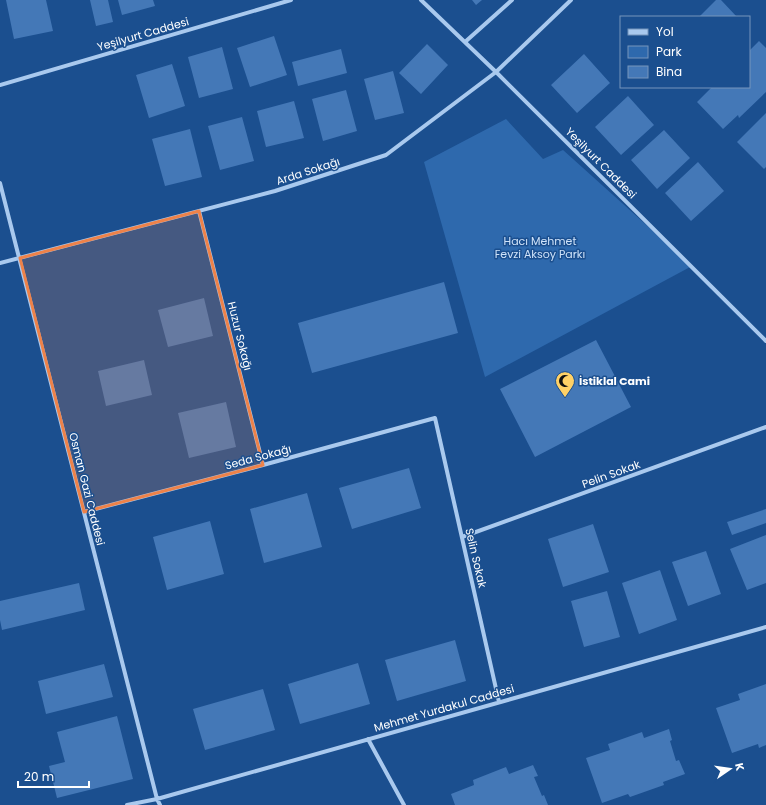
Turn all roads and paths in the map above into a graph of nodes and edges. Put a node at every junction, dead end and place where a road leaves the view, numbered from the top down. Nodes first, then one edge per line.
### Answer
1 (291, 0) edge
2 (421, 0) edge
3 (512, 0) edge
4 (571, 0) edge
5 (465, 42) junction
6 (496, 72) junction
7 (0, 85) edge
8 (0, 183) edge
9 (199, 211) junction
10 (20, 258) junction
11 (0, 263) edge
12 (766, 341) edge
13 (435, 418) joint
14 (766, 427) edge
15 (263, 465) junction
16 (84, 512) junction
17 (462, 537) junction
18 (766, 627) edge
19 (499, 702) junction
20 (368, 739) junction
21 (157, 799) junction
22 (127, 805) edge
23 (160, 805) edge
24 (404, 805) edge

1 - 7 street, Yeşilyurt Caddesi
2 - 5 street, Yeşilyurt Caddesi
3 - 5 street
4 - 6 street, Arda Sokağı
5 - 6 street, Yeşilyurt Caddesi
6 - 9 street, Arda Sokağı
6 - 12 street, Yeşilyurt Caddesi
8 - 10 street, Osman Gazi Caddesi
9 - 10 street, Arda Sokağı
9 - 15 street, Huzur Sokağı
10 - 11 street, Arda Sokağı
10 - 16 street, Osman Gazi Caddesi
13 - 15 street, Seda Sokağı
13 - 17 street, Selin Sokak
14 - 17 street, Pelin Sokak
15 - 16 street, Seda Sokağı
16 - 21 street, Osman Gazi Caddesi
17 - 19 street, Selin Sokak
18 - 19 street, Mehmet Yurdakul Caddesi
19 - 20 street, Mehmet Yurdakul Caddesi
20 - 21 street, Mehmet Yurdakul Caddesi
20 - 24 street
21 - 22 street, Mehmet Yurdakul Caddesi
21 - 23 street, Osman Gazi Caddesi

